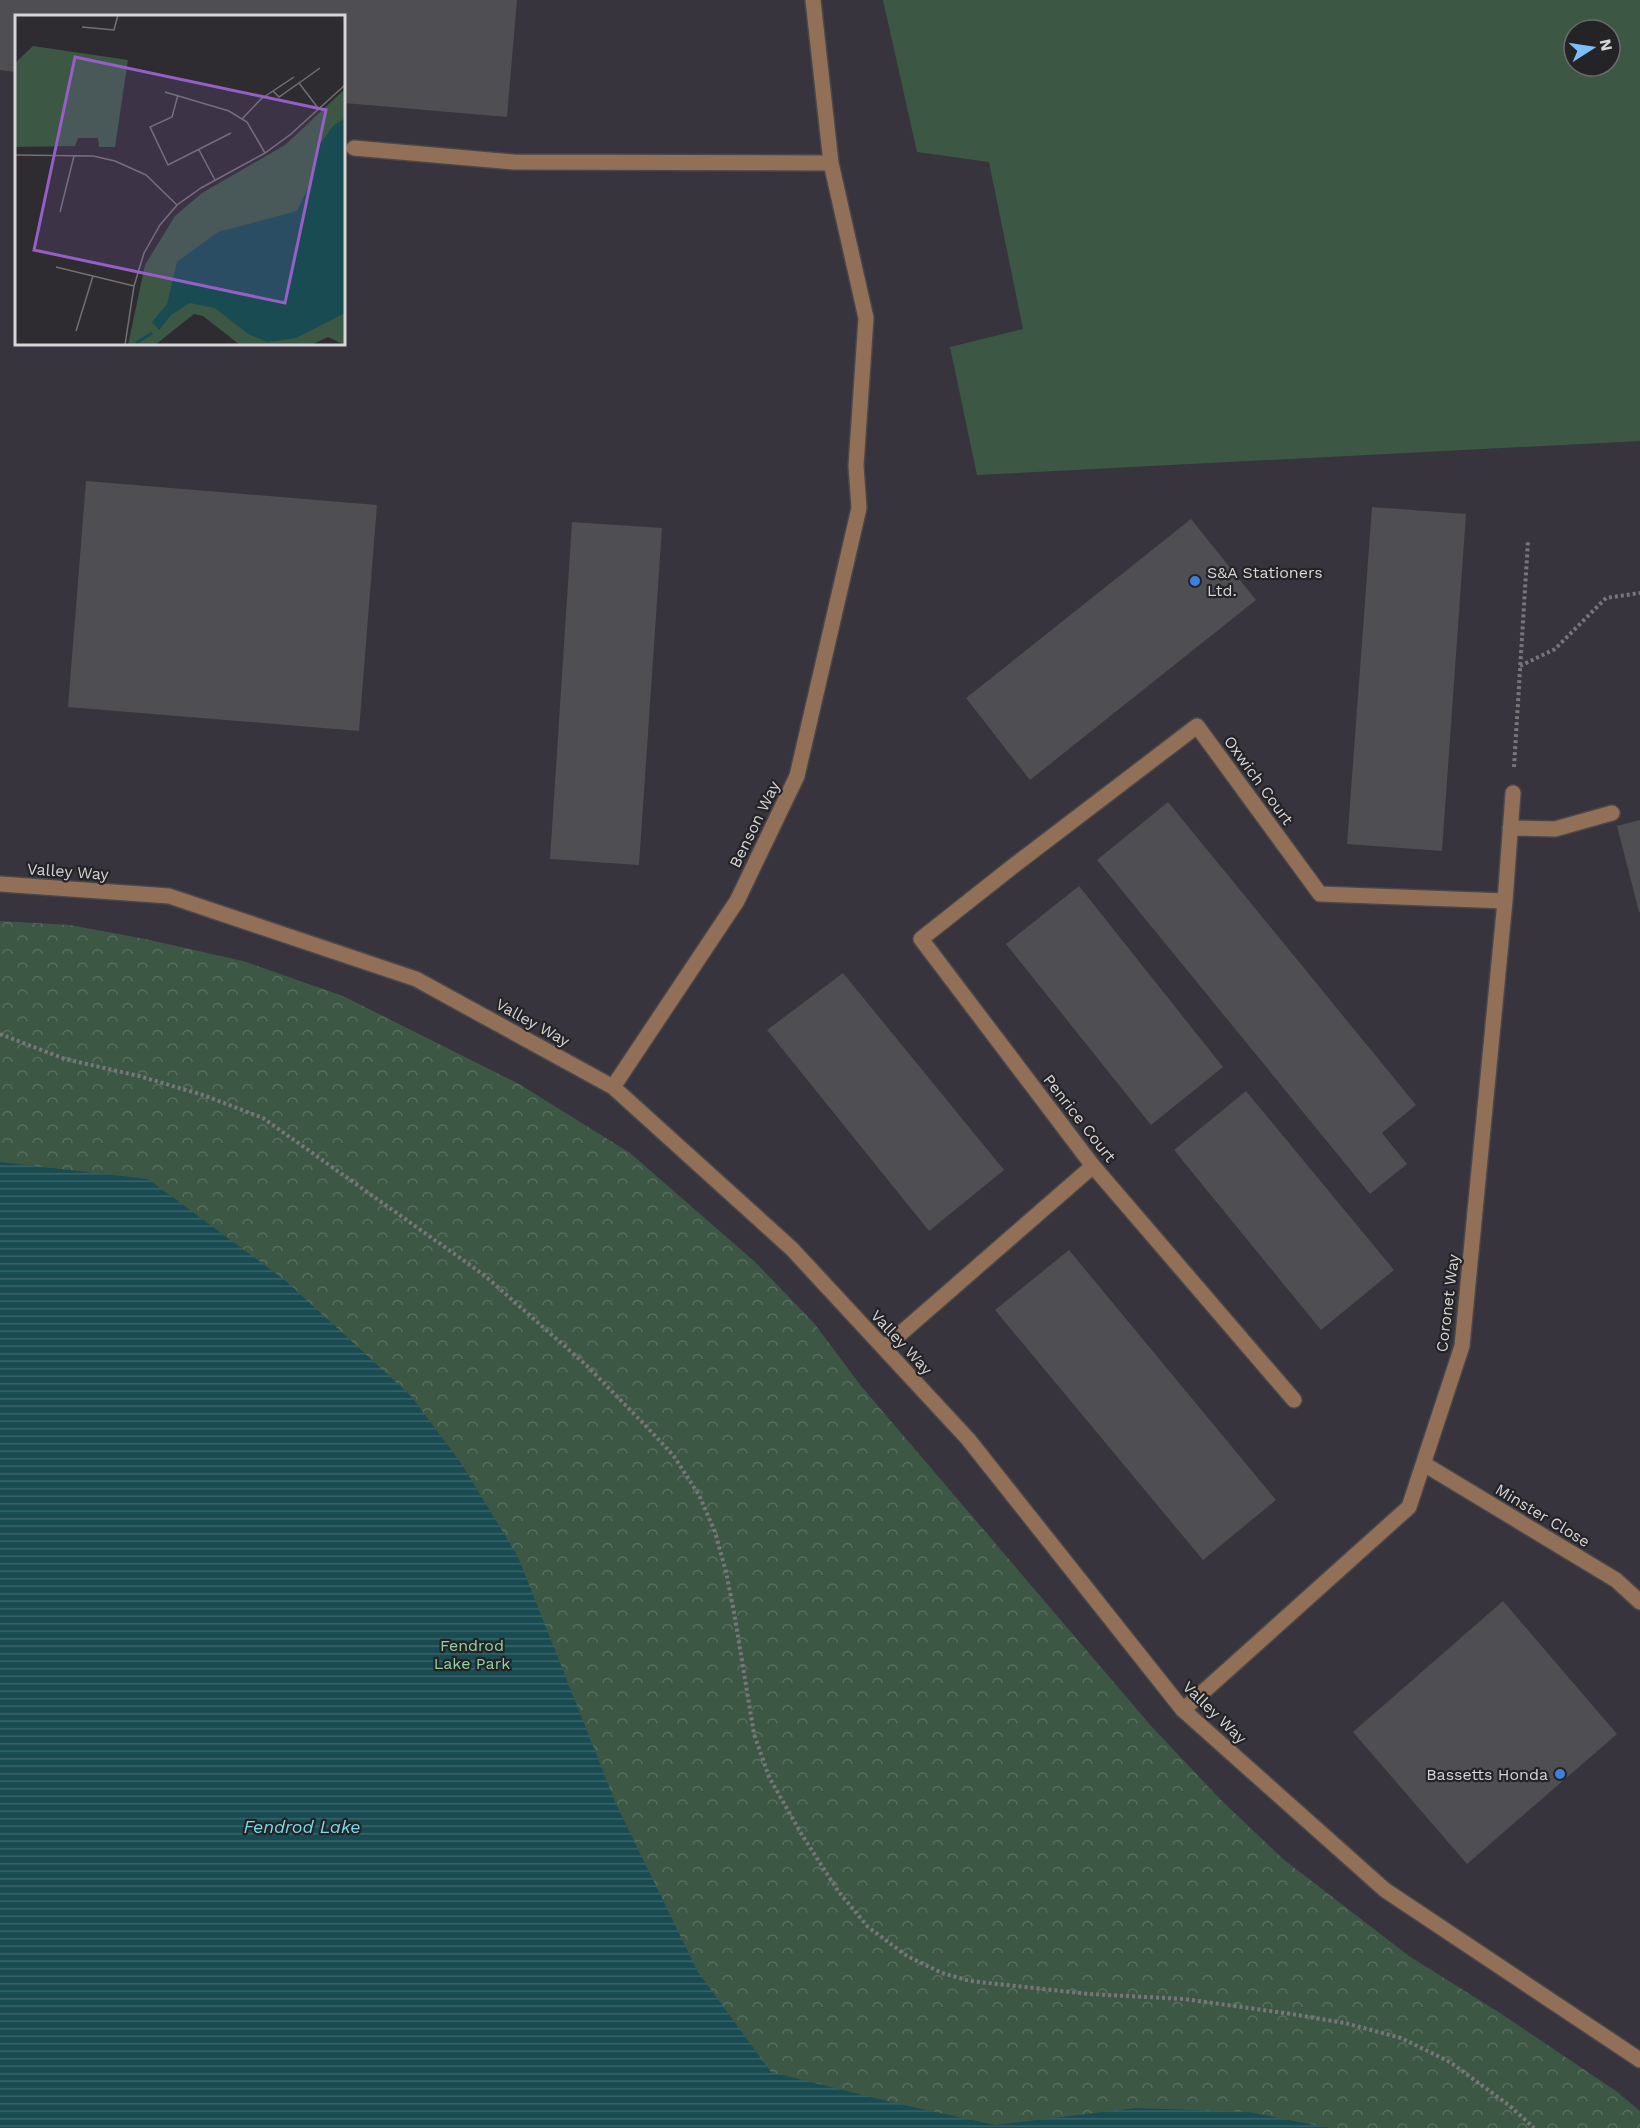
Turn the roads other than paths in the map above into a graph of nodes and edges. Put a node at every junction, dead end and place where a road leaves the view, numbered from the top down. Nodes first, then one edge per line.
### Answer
1 (813, 0) edge
2 (354, 148) dead end
3 (831, 164) junction
4 (1512, 793) road end
5 (1612, 813) dead end
6 (1510, 828) junction
7 (1012, 867) joint
8 (0, 884) edge
9 (1505, 901) junction
10 (613, 1087) junction
11 (1093, 1166) junction
12 (884, 1348) junction
13 (1294, 1400) dead end
14 (1424, 1464) junction
15 (1640, 1602) edge
16 (1183, 1710) junction
17 (1640, 2060) edge

1 - 3 street, Benson Way
2 - 3 street
3 - 10 street, Benson Way
4 - 6 street, Coronet Way
5 - 6 street
6 - 9 street, Coronet Way
7 - 9 street, Oxwich Court
7 - 11 street, Penrice Court
8 - 10 street, Valley Way
9 - 14 street, Coronet Way
10 - 12 street, Valley Way
11 - 12 street
11 - 13 street, Penrice Court
12 - 16 street, Valley Way
14 - 15 street, Minster Close
14 - 16 street, Coronet Way
16 - 17 street, Valley Way

